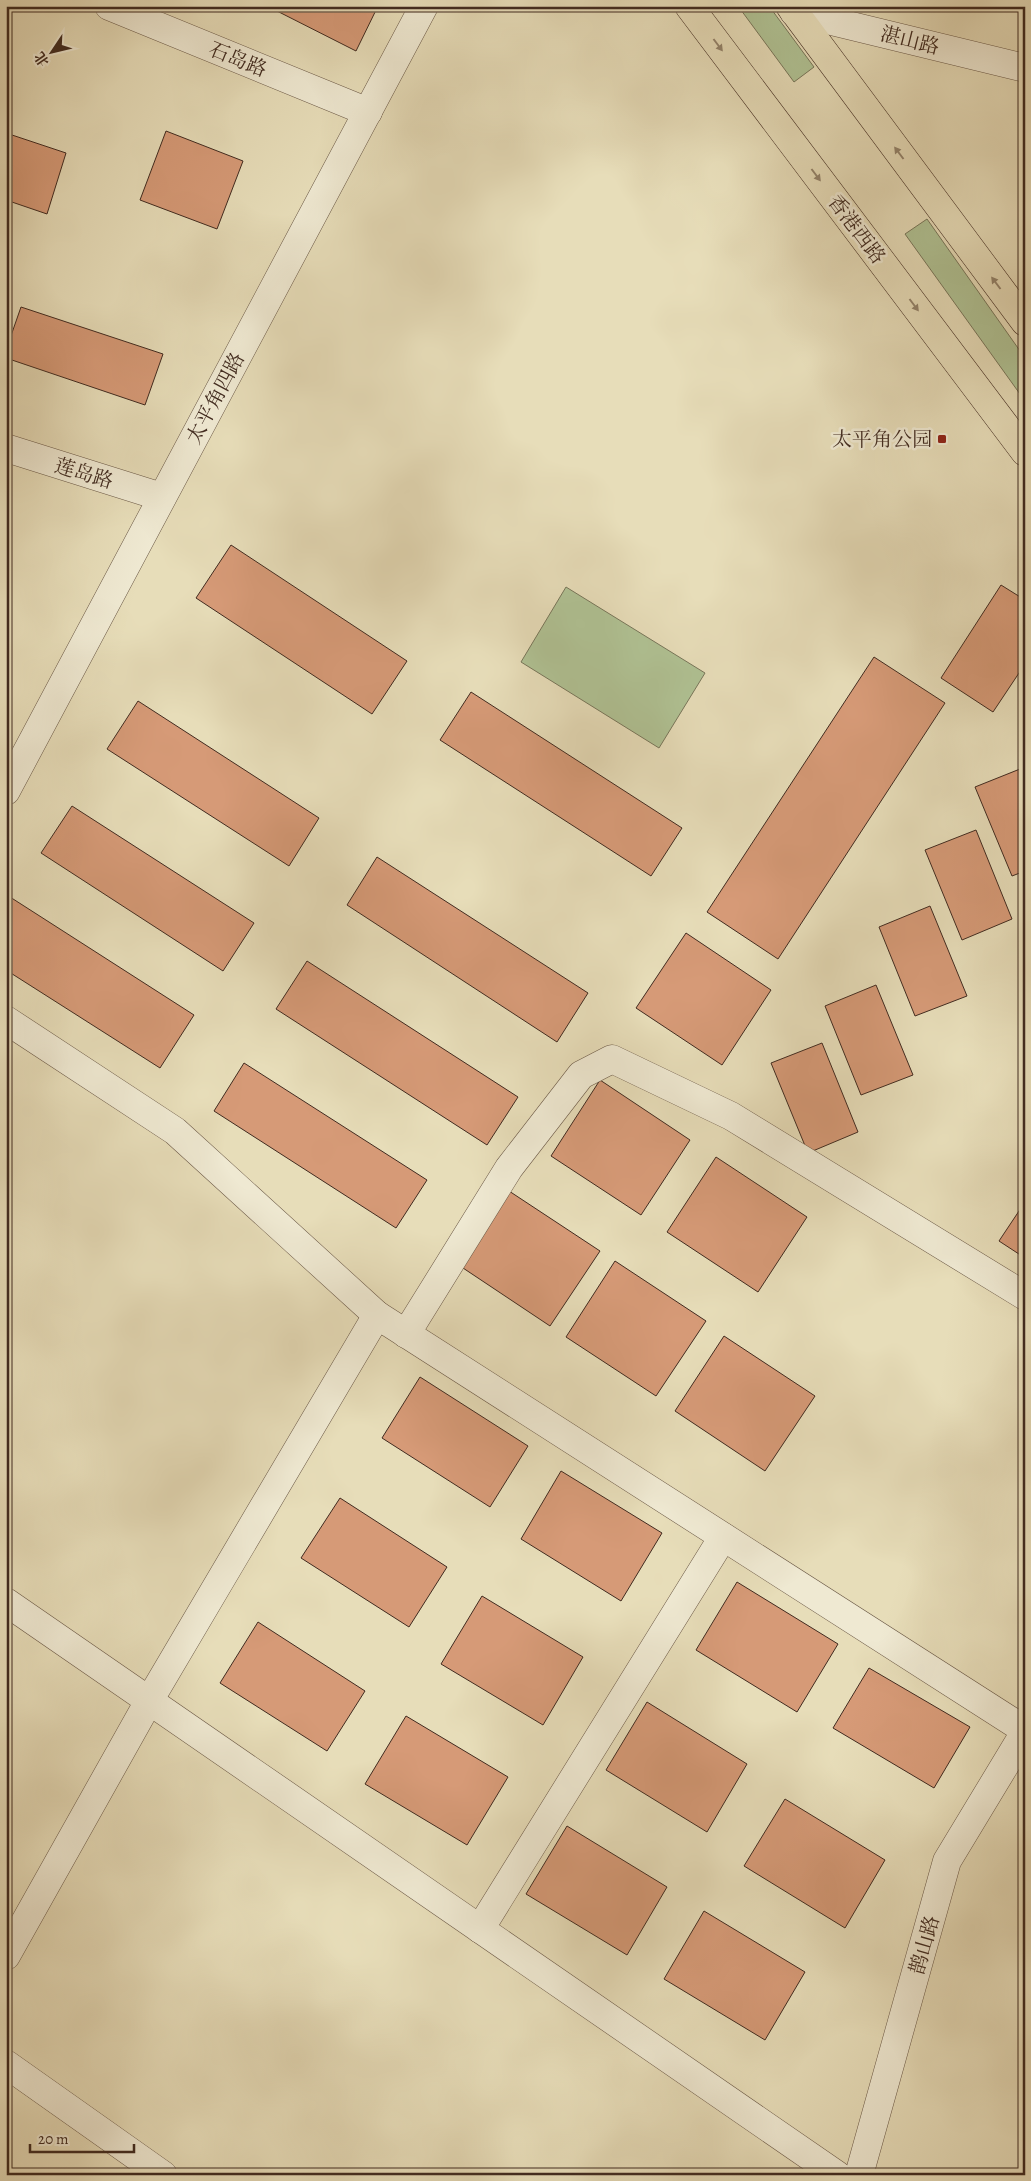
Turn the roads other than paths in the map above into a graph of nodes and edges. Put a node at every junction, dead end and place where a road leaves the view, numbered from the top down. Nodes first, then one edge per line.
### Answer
1 (109, 6) edge
2 (424, 6) edge
3 (689, 6) edge
4 (792, 9) edge
5 (1025, 68) edge
6 (368, 112) junction
7 (1025, 322) edge
8 (6, 448) edge
9 (1025, 452) edge
10 (162, 497) junction
11 (6, 790) edge
12 (6, 1020) edge
13 (1025, 1296) edge
14 (377, 1315) junction
15 (406, 1334) junction
16 (723, 1536) junction
17 (6, 1602) edge
18 (149, 1701) junction
19 (1025, 1731) edge
20 (480, 1929) junction
21 (6, 1956) edge
22 (6, 2064) edge
23 (163, 2175) edge
24 (837, 2175) edge
25 (859, 2175) edge

1 - 6 street, 石岛路
2 - 6 street, 太平角四路
3 -> 9 main road, 香港西路
4 - 5 street, 湛山路
7 -> 4 main road
6 - 10 street, 太平角四路
8 - 10 street, 莲岛路
10 - 11 street, 太平角四路
12 - 14 street
13 - 15 street
14 - 15 street
14 - 18 street
15 - 16 street
16 - 19 street
16 - 20 street
17 - 18 street
18 - 20 street
18 - 21 street
19 - 25 street, 鹊山路
20 - 24 street
22 - 23 street

